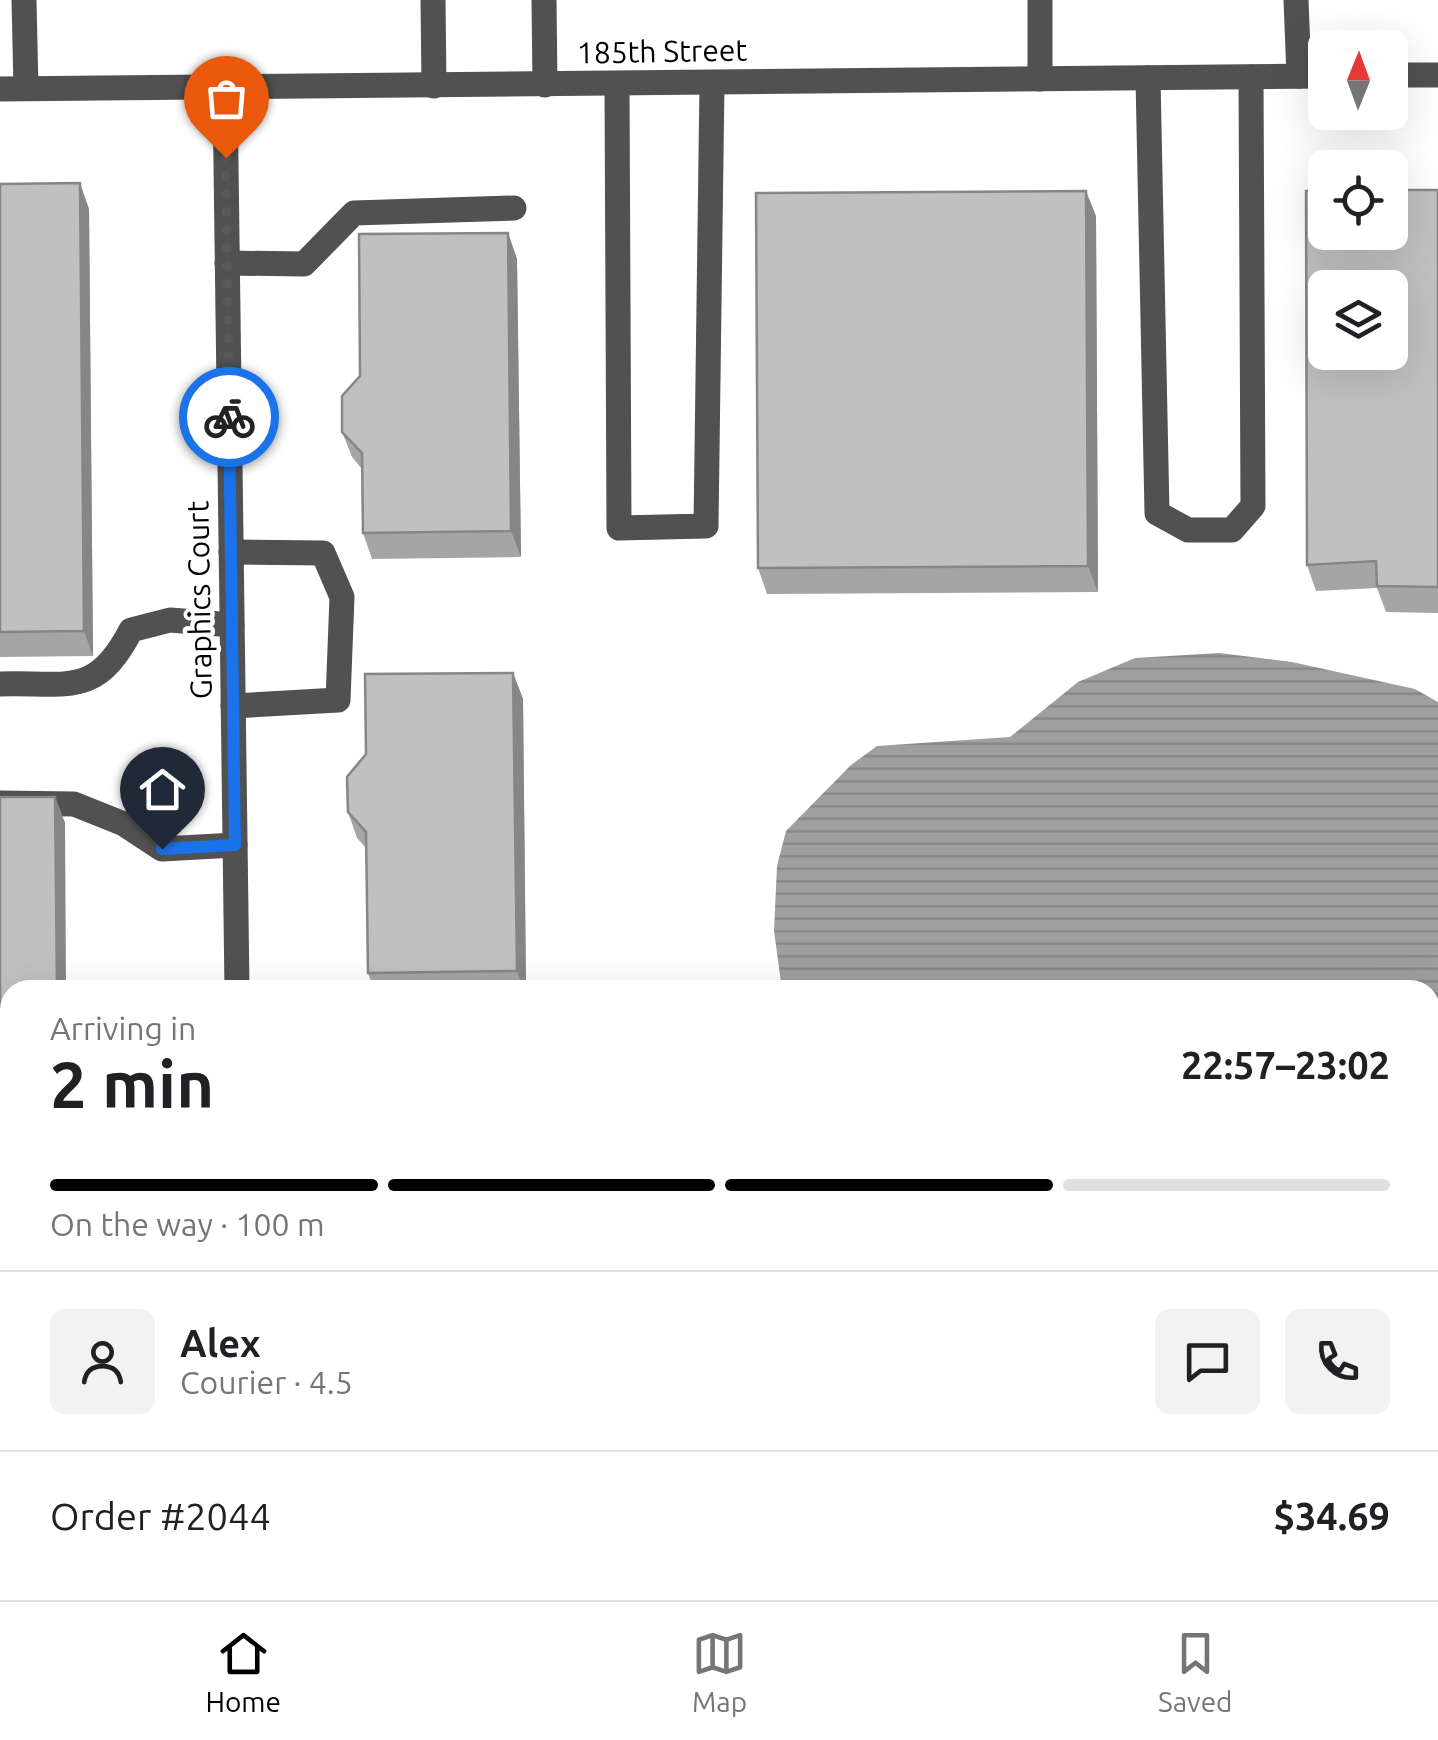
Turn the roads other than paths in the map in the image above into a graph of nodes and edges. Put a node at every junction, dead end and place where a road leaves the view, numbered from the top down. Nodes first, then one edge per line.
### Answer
1 (24, 0) edge
2 (433, 0) edge
3 (544, 0) edge
4 (1040, 0) edge
5 (1296, 0) edge
6 (1408, 75) edge
7 (1438, 75) edge
8 (1298, 76) junction
9 (1308, 76) edge
10 (1250, 77) junction
11 (1148, 78) junction
12 (1040, 79) junction
13 (712, 82) junction
14 (545, 84) junction
15 (617, 84) junction
16 (434, 86) junction
17 (13, 88) edge
18 (225, 88) junction
19 (514, 208) dead end
20 (228, 262) junction
21 (231, 552) junction
22 (232, 625) junction
23 (0, 684) edge
24 (233, 706) junction
25 (0, 802) edge
26 (235, 845) junction
27 (236, 980) edge

1 - 17 street
2 - 16 street
3 - 14 street
4 - 12 street
5 - 8 street
6 - 7 street
8 - 9 street, 185th Street
8 - 10 street, 185th Street
10 - 11 street, 185th Street
10 - 11 street
11 - 12 street, 185th Street
12 - 13 street, 185th Street
13 - 15 street, 185th Street
13 - 15 street
14 - 15 street, 185th Street
14 - 16 street, 185th Street
16 - 18 street, 185th Street
17 - 18 street, 185th Street
18 - 20 street, Graphics Court
19 - 20 street
20 - 21 street, Graphics Court
21 - 22 street, Graphics Court
21 - 24 street
22 - 23 street
22 - 24 street, Graphics Court
24 - 26 street, Graphics Court
25 - 26 street
26 - 27 street, Graphics Court

